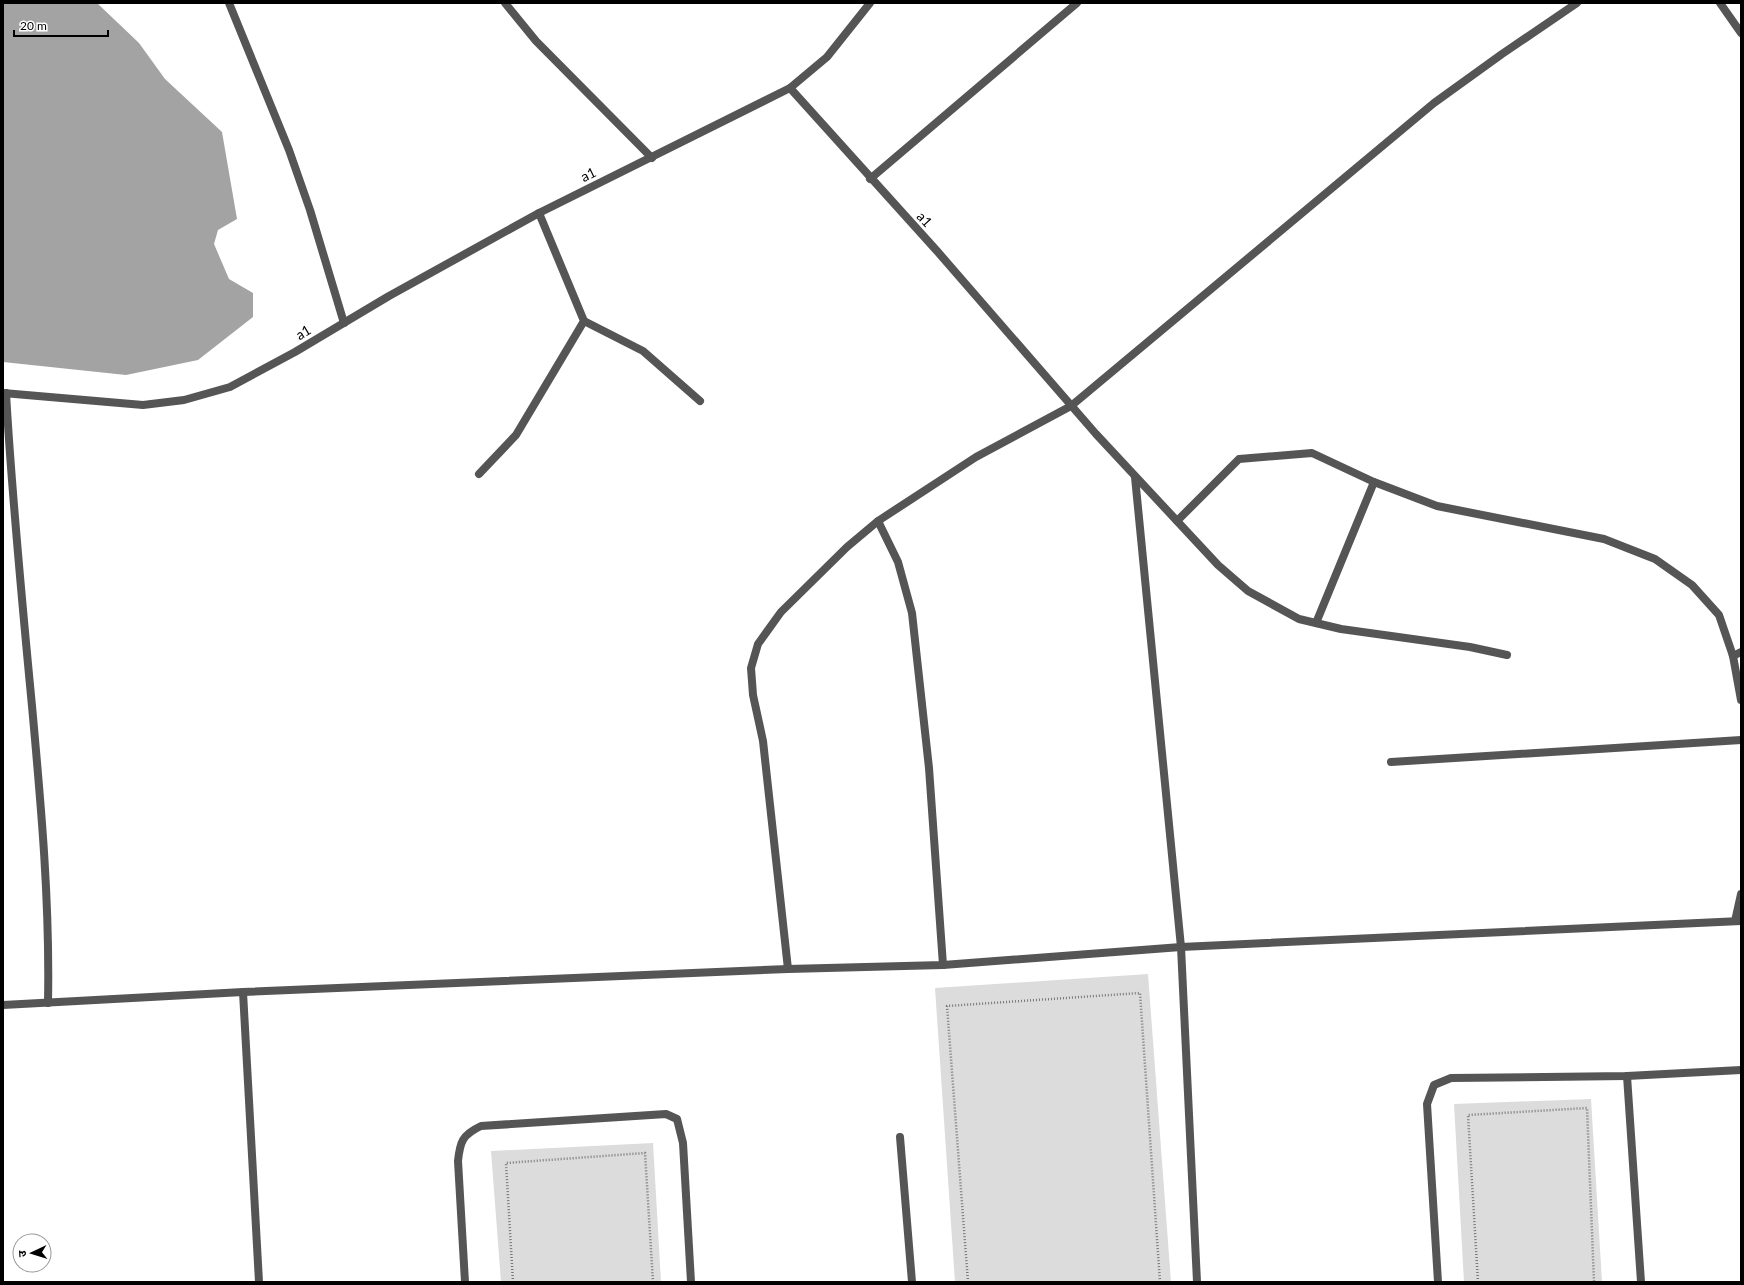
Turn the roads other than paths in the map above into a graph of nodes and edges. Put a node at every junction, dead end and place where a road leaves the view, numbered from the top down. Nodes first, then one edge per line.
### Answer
1 (229, 3) edge
2 (505, 3) edge
3 (870, 3) edge
4 (1077, 3) edge
5 (1577, 3) edge
6 (1720, 3) edge
7 (1741, 32) edge
8 (790, 88) junction
9 (652, 158) junction
10 (870, 179) junction
11 (539, 213) junction
12 (584, 321) junction
13 (344, 323) junction
14 (5, 393) edge
15 (700, 401) dead end
16 (1071, 406) junction
17 (479, 474) dead end
18 (1135, 477) junction
19 (1374, 482) junction
20 (878, 521) junction
21 (1177, 521) junction
22 (1316, 623) junction
23 (1741, 652) edge
24 (1508, 655) dead end
25 (1733, 656) junction
26 (1741, 700) edge
27 (1741, 740) edge
28 (1391, 762) dead end
29 (1741, 894) edge
30 (1738, 921) edge
31 (1181, 947) junction
32 (943, 965) junction
33 (788, 969) junction
34 (243, 992) junction
35 (48, 1003) junction
36 (3, 1005) edge
37 (1741, 1070) edge
38 (1627, 1076) junction
39 (900, 1137) dead end
40 (259, 1282) edge
41 (465, 1282) edge
42 (690, 1282) edge
43 (912, 1282) edge
44 (1197, 1282) edge
45 (1438, 1282) edge
46 (1641, 1282) edge

1 - 13 street
2 - 9 street
3 - 8 street
4 - 10 street
5 - 16 street
6 - 7 street
8 - 9 street, a1
8 - 10 street, a1
9 - 11 street, a1
10 - 16 street, a1
11 - 12 street
11 - 13 street, a1
12 - 15 street
12 - 17 street
13 - 14 street, a1
14 - 35 street
16 - 18 street, a1
16 - 20 street
18 - 21 street, a1
18 - 31 street
19 - 21 street
19 - 22 street
19 - 25 street
20 - 32 street
20 - 33 street
21 - 22 street, a1
22 - 24 street, a1
23 - 25 street
25 - 26 street
27 - 28 street
29 - 30 street
30 - 31 street
31 - 32 street
31 - 44 street
32 - 33 street
33 - 34 street
34 - 35 street
34 - 40 street
35 - 36 street
37 - 38 street
38 - 45 street
38 - 46 street
39 - 43 street
41 - 42 street

